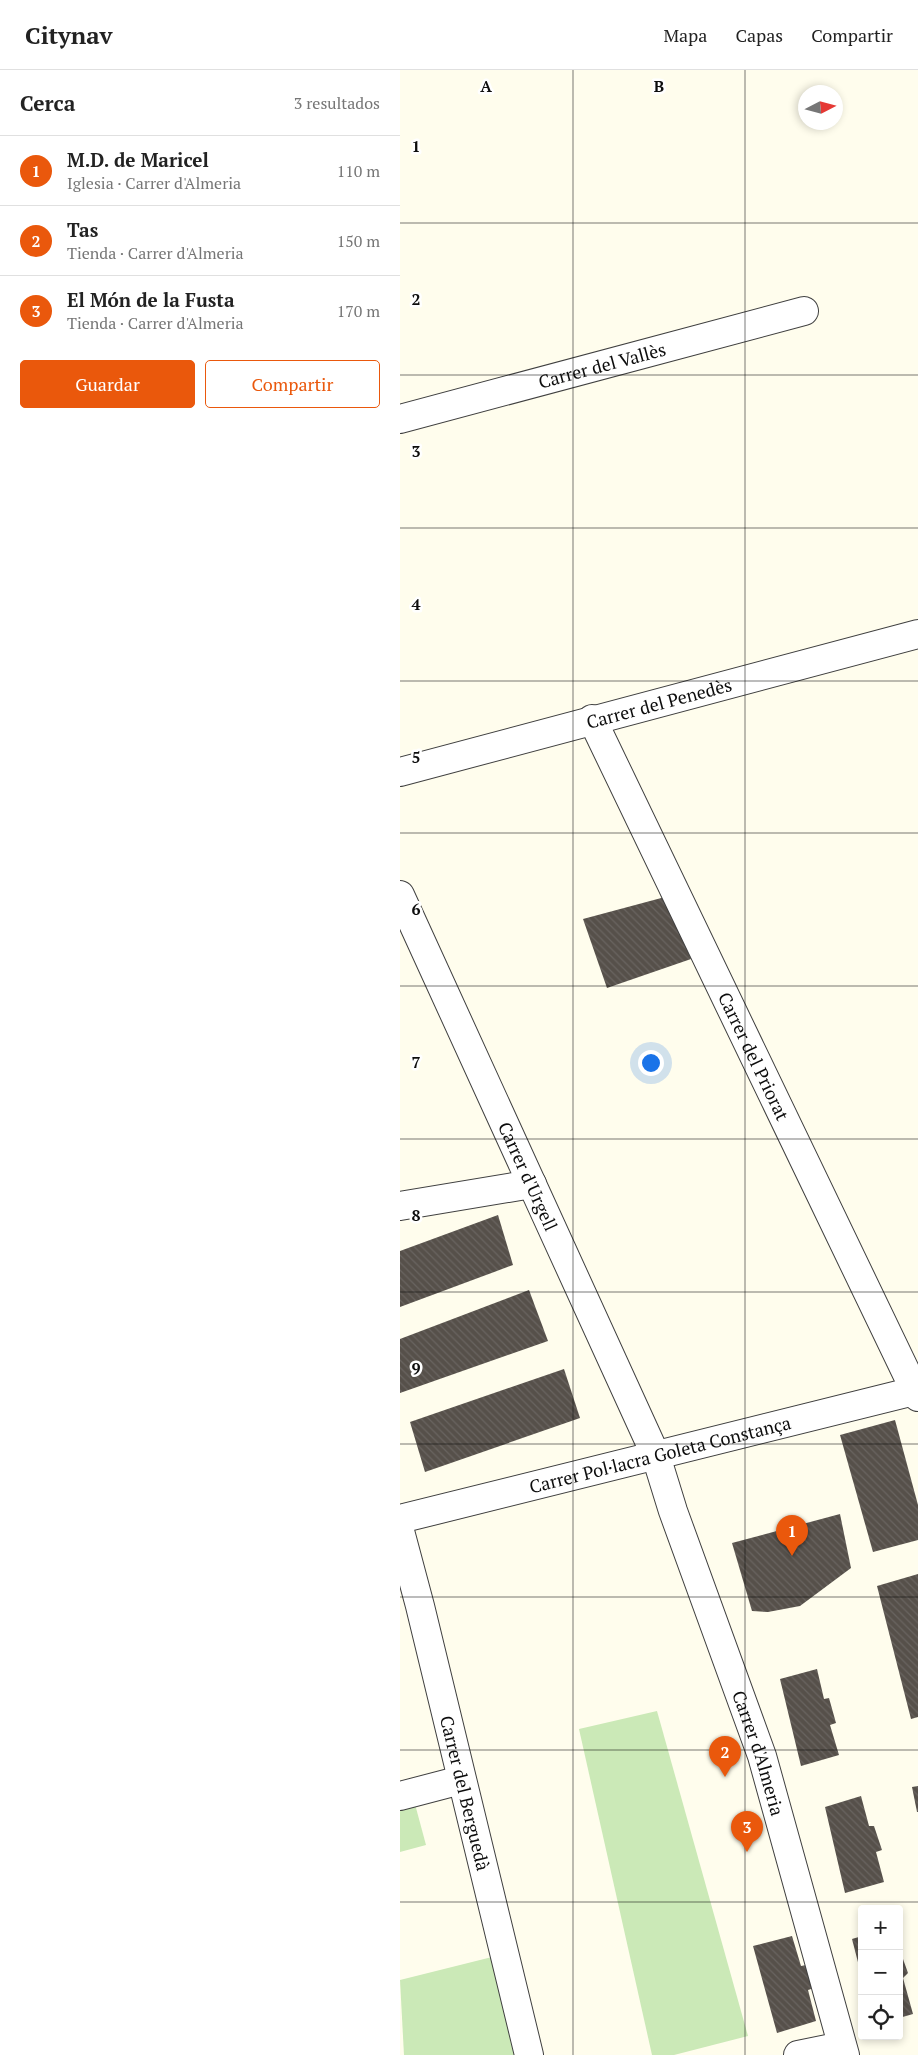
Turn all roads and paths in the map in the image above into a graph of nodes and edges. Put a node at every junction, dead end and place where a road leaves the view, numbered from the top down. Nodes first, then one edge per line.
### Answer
1 (804, 311) dead end
2 (400, 419) edge
3 (918, 634) edge
4 (592, 719) junction
5 (400, 772) edge
6 (400, 895) edge
7 (532, 1184) junction
8 (400, 1206) edge
9 (917, 1393) edge
10 (656, 1456) junction
11 (400, 1519) edge
12 (400, 1531) edge
13 (461, 1780) junction
14 (400, 1796) edge
15 (844, 2050) edge
16 (529, 2055) edge
17 (798, 2055) edge

1 - 2 street, Carrer del Vallès
3 - 4 street, Carrer del Penedès
4 - 5 street, Carrer del Penedès
4 - 9 street, Carrer del Priorat
6 - 7 street, Carrer d'Urgell
7 - 8 street
7 - 10 street, Carrer d'Urgell
9 - 10 street, Carrer Pol·lacra Goleta Constança
10 - 11 street, Carrer Pol·lacra Goleta Constança
10 - 15 street, Carrer d'Almeria
12 - 13 street, Carrer del Berguedà
13 - 14 street
13 - 16 street, Carrer del Berguedà
15 - 17 street

